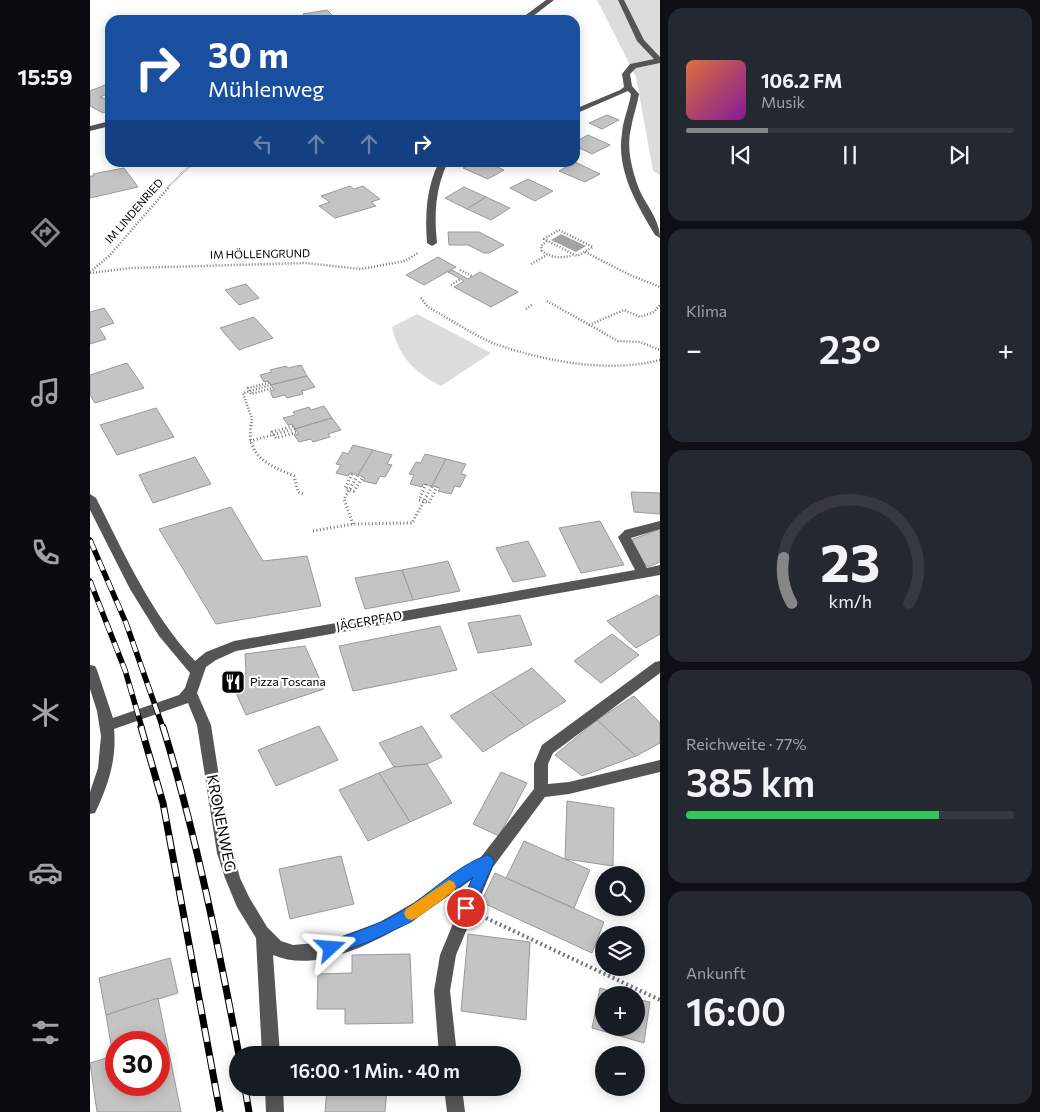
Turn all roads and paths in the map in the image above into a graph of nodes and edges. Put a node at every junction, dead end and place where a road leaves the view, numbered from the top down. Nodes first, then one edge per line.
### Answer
1 (552, 0) edge
2 (621, 0) edge
3 (530, 15) edge
4 (660, 60) edge
5 (628, 87) junction
6 (580, 110) edge
7 (105, 124) edge
8 (90, 129) edge
9 (189, 167) edge
10 (442, 167) edge
11 (660, 234) edge
12 (547, 241) junction
13 (432, 243) dead end
14 (419, 252) dead end
15 (585, 252) junction
16 (574, 254) junction
17 (547, 255) junction
18 (532, 264) dead end
19 (460, 270) dead end
20 (90, 273) edge
21 (472, 276) dead end
22 (461, 279) dead end
23 (451, 285) dead end
24 (660, 288) edge
25 (421, 298) dead end
26 (547, 301) dead end
27 (533, 304) dead end
28 (660, 305) edge
29 (526, 309) dead end
30 (589, 325) junction
31 (660, 350) edge
32 (660, 360) edge
33 (251, 391) junction
34 (275, 435) junction
35 (250, 441) junction
36 (352, 474) dead end
37 (358, 476) dead end
38 (363, 477) dead end
39 (426, 484) dead end
40 (432, 486) dead end
41 (437, 487) dead end
42 (350, 489) junction
43 (303, 494) dead end
44 (90, 498) edge
45 (425, 500) junction
46 (353, 524) junction
47 (660, 525) edge
48 (313, 531) dead end
49 (660, 570) edge
50 (643, 573) junction
51 (660, 666) edge
52 (90, 670) edge
53 (196, 671) junction
54 (190, 693) junction
55 (108, 726) junction
56 (660, 766) edge
57 (541, 791) junction
58 (90, 808) edge
59 (481, 864) junction
60 (466, 908) junction
61 (264, 936) junction
62 (660, 1000) edge
63 (270, 1046) edge
64 (447, 1046) edge
65 (274, 1096) edge
66 (454, 1096) edge
67 (275, 1112) edge
68 (456, 1112) edge

1 - 3 street
2 - 4 street
4 - 5 street
5 - 6 street
5 - 11 street
7 - 8 street
9 - 20 path, IM LINDENRIED
10 - 13 street
12 - 15 path
12 - 16 path
12 - 17 path
14 - 20 path, IM HÖLLENGRUND
15 - 16 path
15 - 24 path
16 - 17 path
17 - 18 path
19 - 21 path
22 - 23 path
25 - 32 path
26 - 30 path
27 - 29 path
28 - 30 path
30 - 31 path
33 - 33 path
33 - 35 path
34 - 34 path
34 - 35 path
35 - 43 path
36 - 42 path
37 - 42 path
38 - 42 path
39 - 45 path
40 - 45 path
41 - 45 path
42 - 46 path
44 - 53 street
45 - 46 path
46 - 48 path
47 - 50 street
49 - 50 street, JÄGERPFAD
50 - 53 street, JÄGERPFAD
51 - 57 street
52 - 55 street
53 - 54 street
54 - 55 street
54 - 61 street, KRONENWEG
55 - 58 street
56 - 57 street
57 - 59 street
59 - 60 street
59 - 61 street, KRONENWEG
60 - 62 path
60 - 64 street
61 - 63 street
65 - 67 street
66 - 68 street

